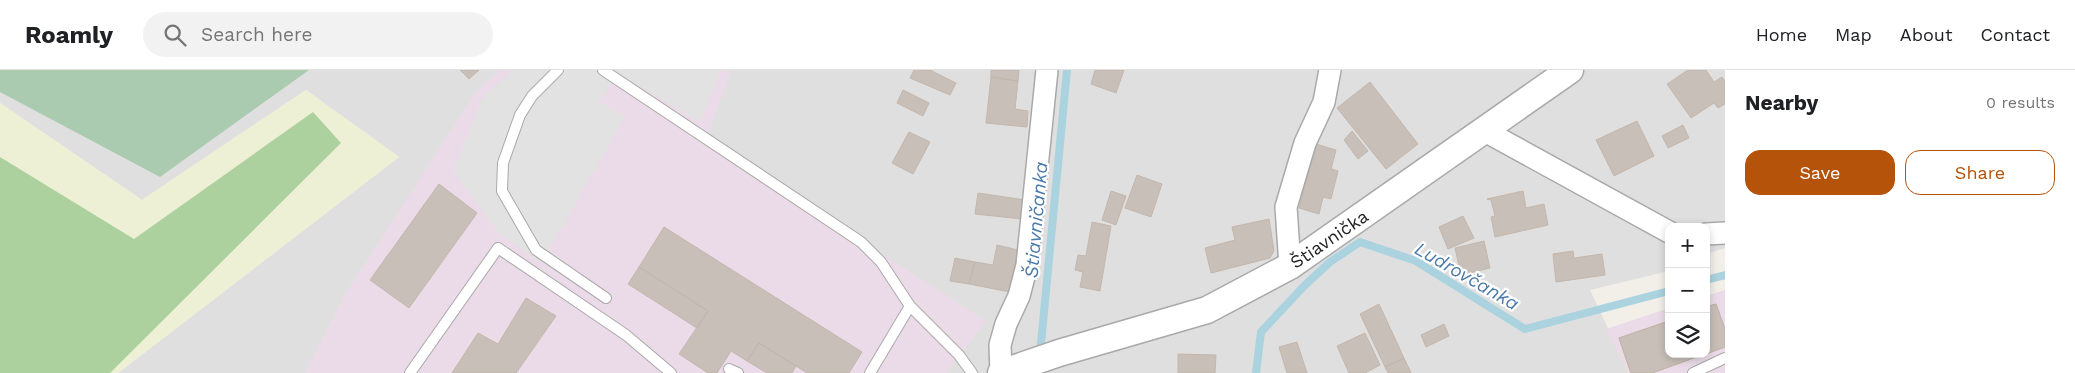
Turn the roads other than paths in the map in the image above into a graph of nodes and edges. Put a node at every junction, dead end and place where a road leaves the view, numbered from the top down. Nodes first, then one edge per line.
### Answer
1 (558, 70) edge
2 (603, 70) edge
3 (1048, 70) edge
4 (1330, 70) edge
5 (1570, 70) edge
6 (1485, 131) junction
7 (1665, 230) edge
8 (1290, 266) junction
9 (606, 298) dead end
10 (910, 306) junction
11 (1725, 358) edge
12 (1004, 372) edge
13 (410, 373) edge
14 (671, 373) edge
15 (870, 373) edge
16 (972, 373) edge
17 (1693, 373) edge

1 - 9 lane
2 - 10 lane
3 - 12 street
4 - 8 street
5 - 6 street, Štiavnička
6 - 7 street
6 - 8 street, Štiavnička
8 - 12 street, Štiavnička
10 - 15 lane
10 - 16 lane
11 - 17 lane
13 - 14 lane

